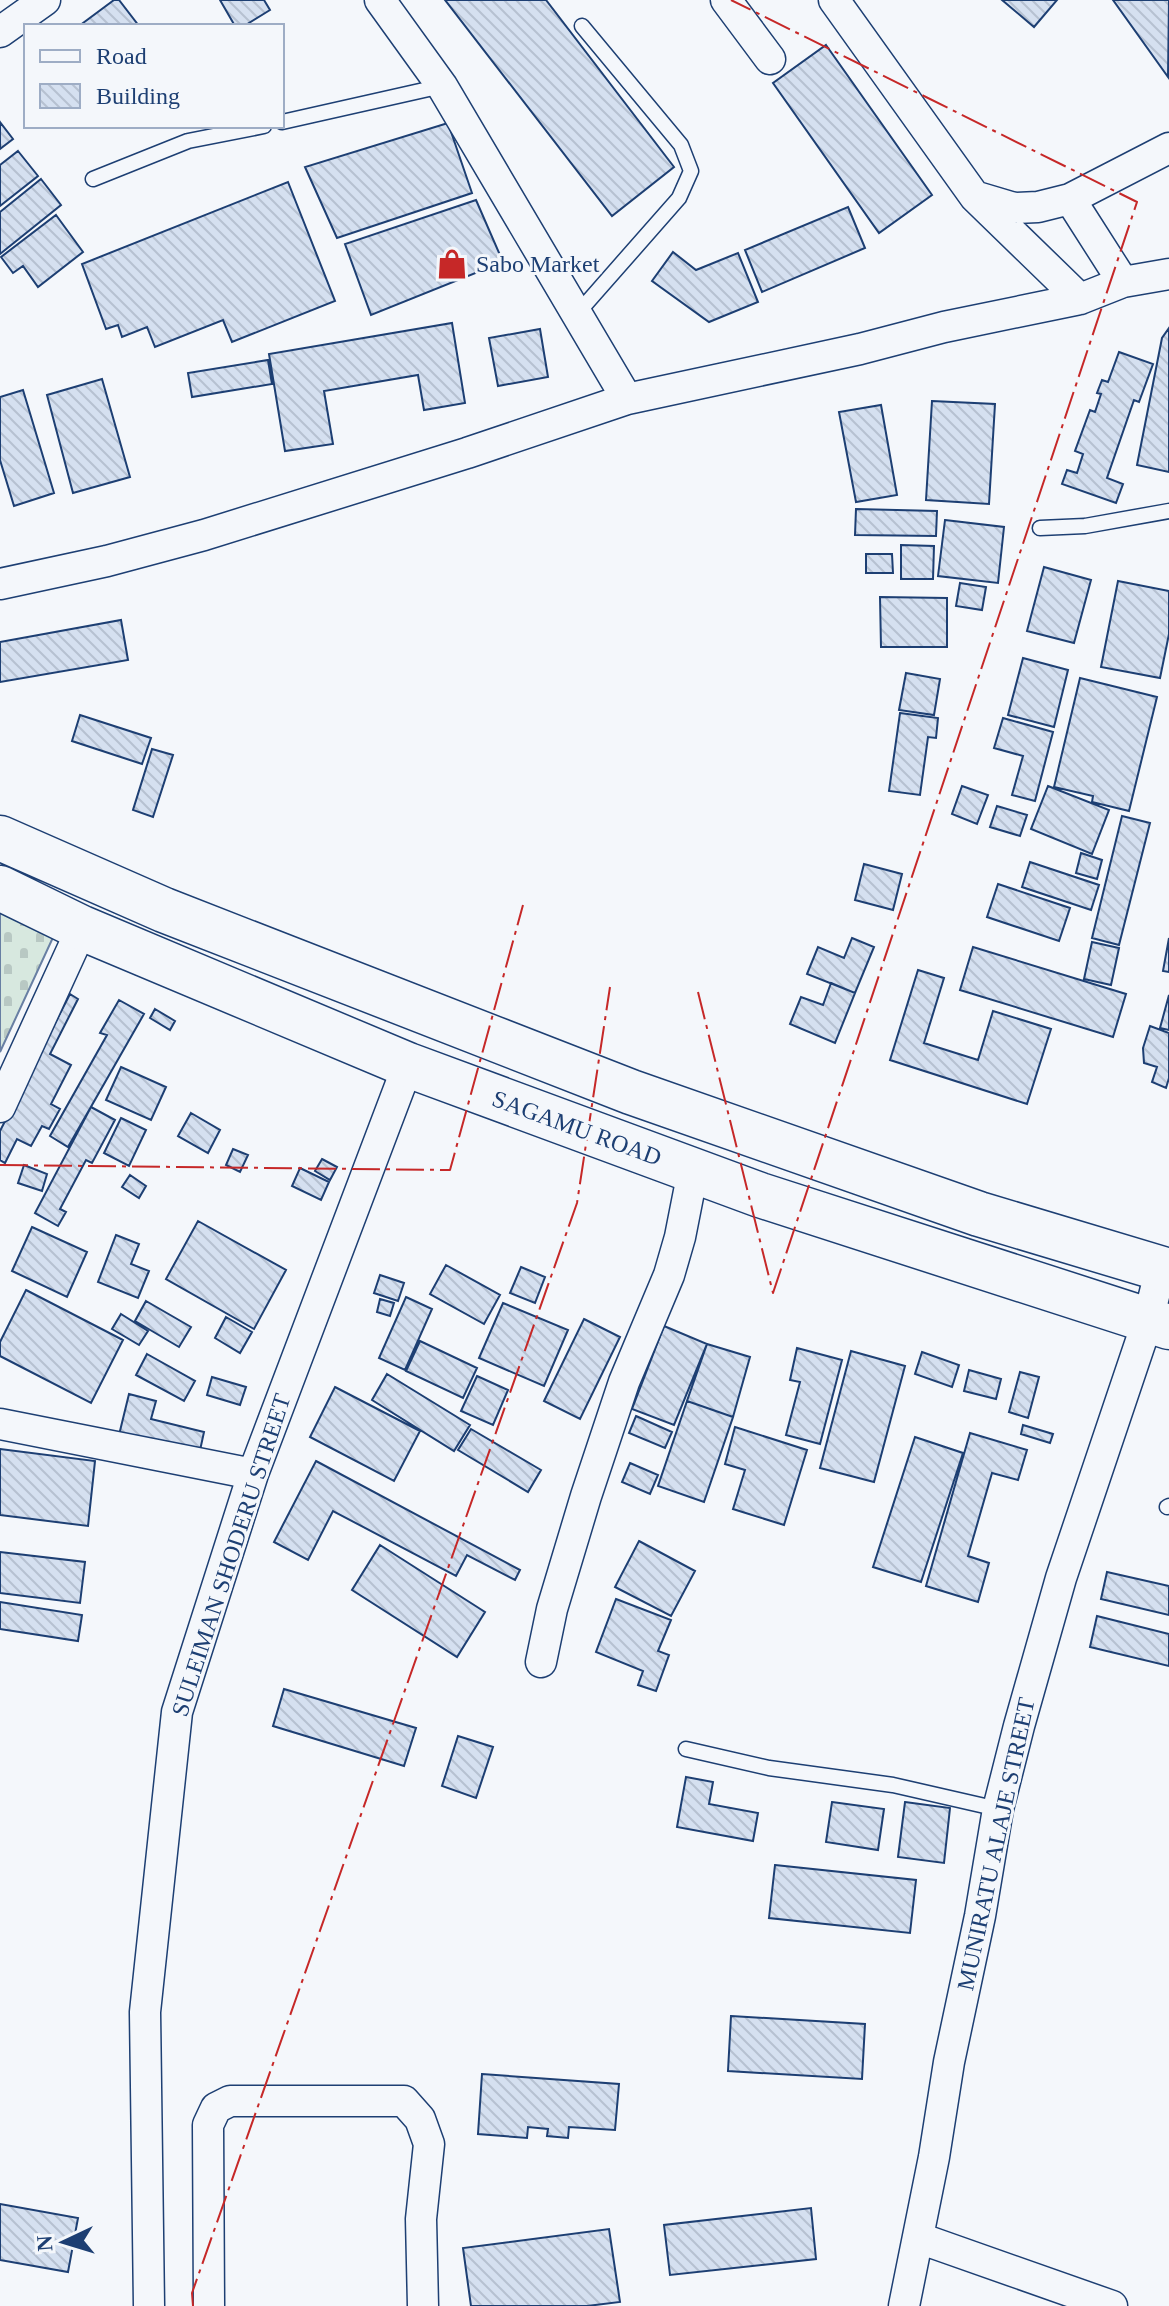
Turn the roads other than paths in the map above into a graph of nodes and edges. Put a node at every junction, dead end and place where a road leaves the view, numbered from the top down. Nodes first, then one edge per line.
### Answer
1 (45, 0) edge
2 (380, 0) edge
3 (726, 0) edge
4 (834, 0) edge
5 (582, 26) dead end
6 (0, 32) edge
7 (770, 59) dead end
8 (442, 86) junction
9 (284, 122) edge
10 (254, 128) edge
11 (1169, 148) edge
12 (93, 179) dead end
13 (975, 197) junction
14 (1070, 199) junction
15 (1169, 274) edge
16 (1123, 282) junction
17 (1080, 299) junction
18 (577, 314) junction
19 (627, 399) junction
20 (1169, 511) edge
21 (1040, 528) dead end
22 (0, 584) edge
23 (0, 838) edge
24 (0, 888) edge
25 (82, 928) junction
26 (408, 1065) junction
27 (0, 1107) edge
28 (693, 1171) junction
29 (1165, 1269) edge
30 (1158, 1324) edge
31 (0, 1424) edge
32 (253, 1474) junction
33 (541, 1662) dead end
34 (686, 1749) dead end
35 (998, 1809) junction
36 (919, 2238) junction
37 (149, 2306) edge
38 (209, 2306) edge
39 (423, 2306) edge
40 (904, 2306) edge
41 (1112, 2306) edge

1 - 6 street
2 - 8 street
3 - 7 street
4 - 13 street
5 - 18 lane
8 - 9 lane
8 - 18 street
10 - 12 lane
11 - 14 street
13 - 14 street
13 - 17 street
14 - 16 street
15 - 16 street
16 - 17 street
17 - 19 street
18 - 19 street
19 - 22 street
20 - 21 lane
23 - 29 highway
24 - 25 highway, SAGAMU ROAD
25 - 26 highway, SAGAMU ROAD
25 - 27 street
26 - 28 highway, SAGAMU ROAD
26 - 32 street, SULEIMAN SHODERU STREET
28 - 30 highway, SAGAMU ROAD
28 - 33 street
29 - 30 street, MUNIRATU ALAJE STREET
30 - 35 street, MUNIRATU ALAJE STREET
31 - 32 street
32 - 37 street, SULEIMAN SHODERU STREET
34 - 35 lane
35 - 36 street, MUNIRATU ALAJE STREET
36 - 40 street, MUNIRATU ALAJE STREET
36 - 41 street
38 - 39 street

